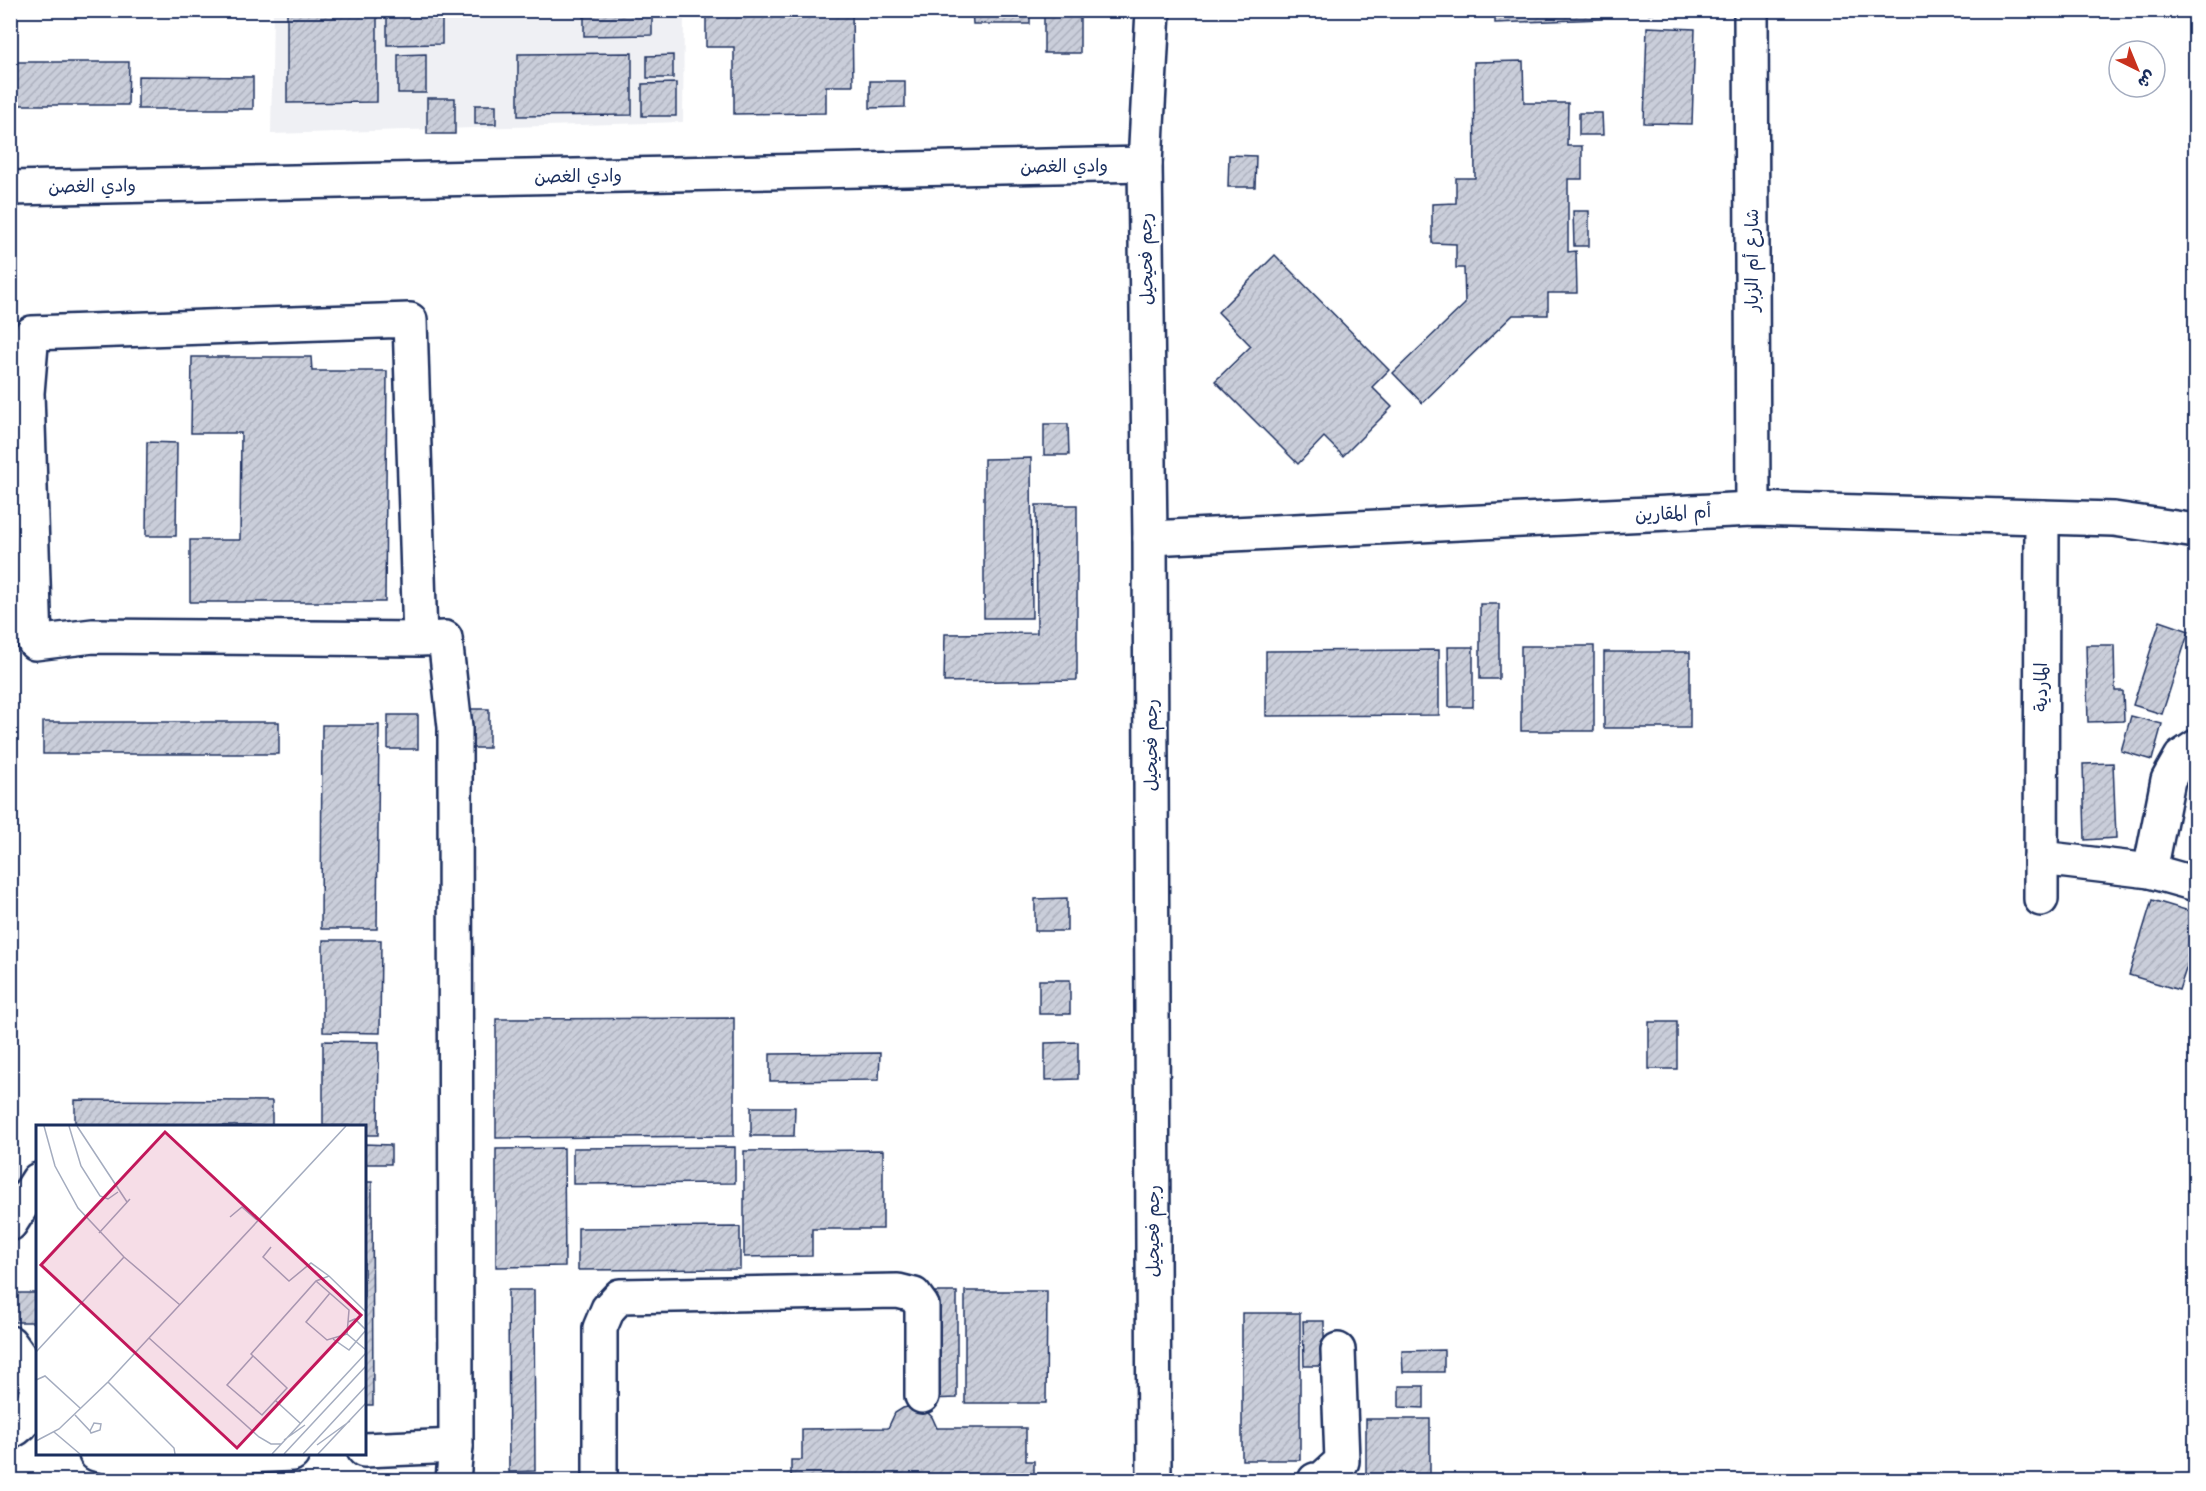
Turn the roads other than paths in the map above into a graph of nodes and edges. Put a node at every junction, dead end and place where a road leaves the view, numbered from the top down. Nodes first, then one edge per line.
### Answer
1 (1153, 10) edge
2 (1751, 10) edge
3 (1145, 164) junction
4 (10, 188) edge
5 (21, 495) edge
6 (1754, 509) junction
7 (2042, 517) junction
8 (2196, 531) edge
9 (1150, 538) junction
10 (420, 639) junction
11 (2196, 747) edge
12 (2041, 858) junction
13 (2150, 871) junction
14 (2196, 884) edge
15 (2041, 898) dead end
16 (26, 1187) edge
17 (10, 1224) edge
18 (10, 1342) edge
19 (1338, 1350) dead end
20 (36, 1381) edge
21 (36, 1392) edge
22 (922, 1396) dead end
23 (10, 1432) edge
24 (456, 1446) junction
25 (366, 1450) edge
26 (101, 1455) edge
27 (269, 1455) edge
28 (453, 1480) edge
29 (600, 1480) edge
30 (1154, 1480) edge
31 (1315, 1480) edge

1 - 3 street, رجم فحيحيل
2 - 6 street, شارع أم الزبار
3 - 4 street, وادي الغصن
3 - 9 street, رجم فحيحيل
5 - 10 street
5 - 10 street
6 - 7 street, أم المقارين
6 - 9 street, أم المقارين
7 - 8 street, أم المقارين
7 - 12 street, الماردية
9 - 30 street, رجم فحيحيل
10 - 24 street
11 - 13 street
12 - 13 street
12 - 15 street, الماردية
13 - 14 street
16 - 17 street
18 - 20 street
19 - 31 street
21 - 23 street
22 - 29 street
24 - 25 street
24 - 28 street
26 - 27 street

